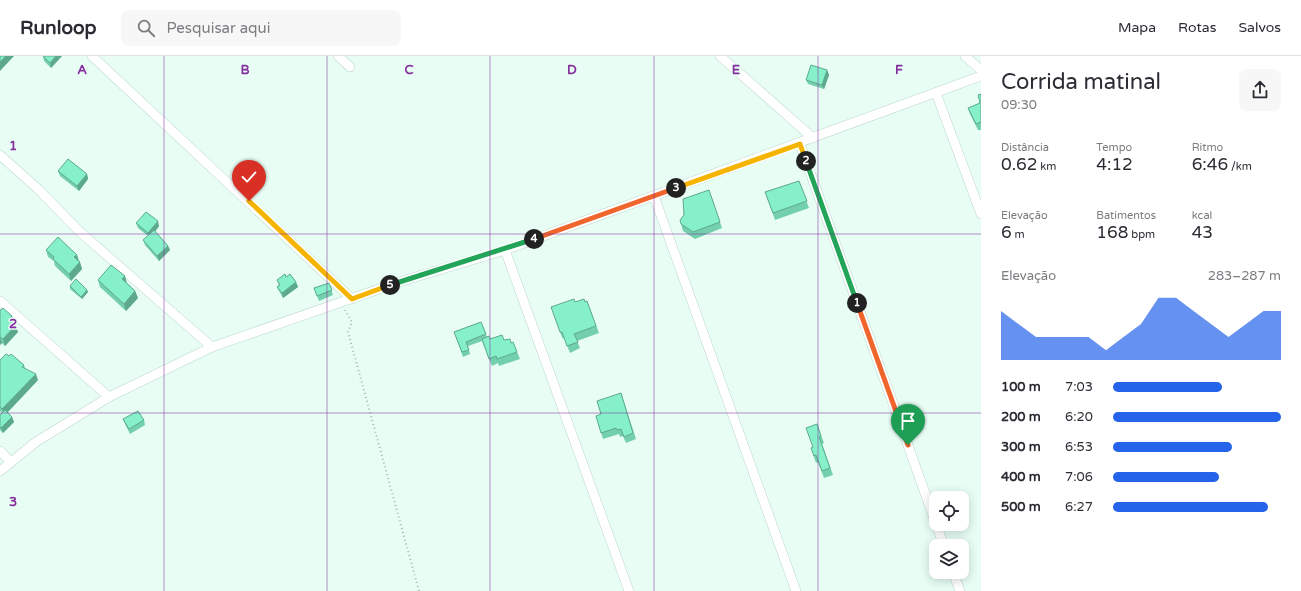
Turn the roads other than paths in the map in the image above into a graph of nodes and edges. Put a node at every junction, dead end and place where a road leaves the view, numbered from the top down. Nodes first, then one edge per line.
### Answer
1 (92, 56) edge
2 (338, 56) edge
3 (720, 56) edge
4 (965, 56) edge
5 (350, 67) dead end
6 (981, 70) edge
7 (981, 76) edge
8 (936, 93) junction
9 (812, 138) junction
10 (800, 144) junction
11 (0, 155) edge
12 (654, 196) junction
13 (981, 214) edge
14 (505, 250) junction
15 (352, 299) junction
16 (0, 301) edge
17 (212, 347) junction
18 (110, 397) junction
19 (0, 451) edge
20 (11, 462) junction
21 (0, 471) edge
22 (941, 539) edge
23 (956, 579) edge
24 (629, 591) edge
25 (796, 591) edge
26 (960, 591) edge

1 - 15 street
2 - 5 street
3 - 9 street
4 - 6 street
7 - 8 street
8 - 9 street
8 - 13 street
9 - 10 street
10 - 12 street
10 - 22 street
11 - 17 street
12 - 14 street
12 - 25 street
14 - 15 street
14 - 24 street
15 - 17 street
16 - 18 street
17 - 18 street
18 - 20 street
19 - 20 street
20 - 21 street
23 - 26 street

